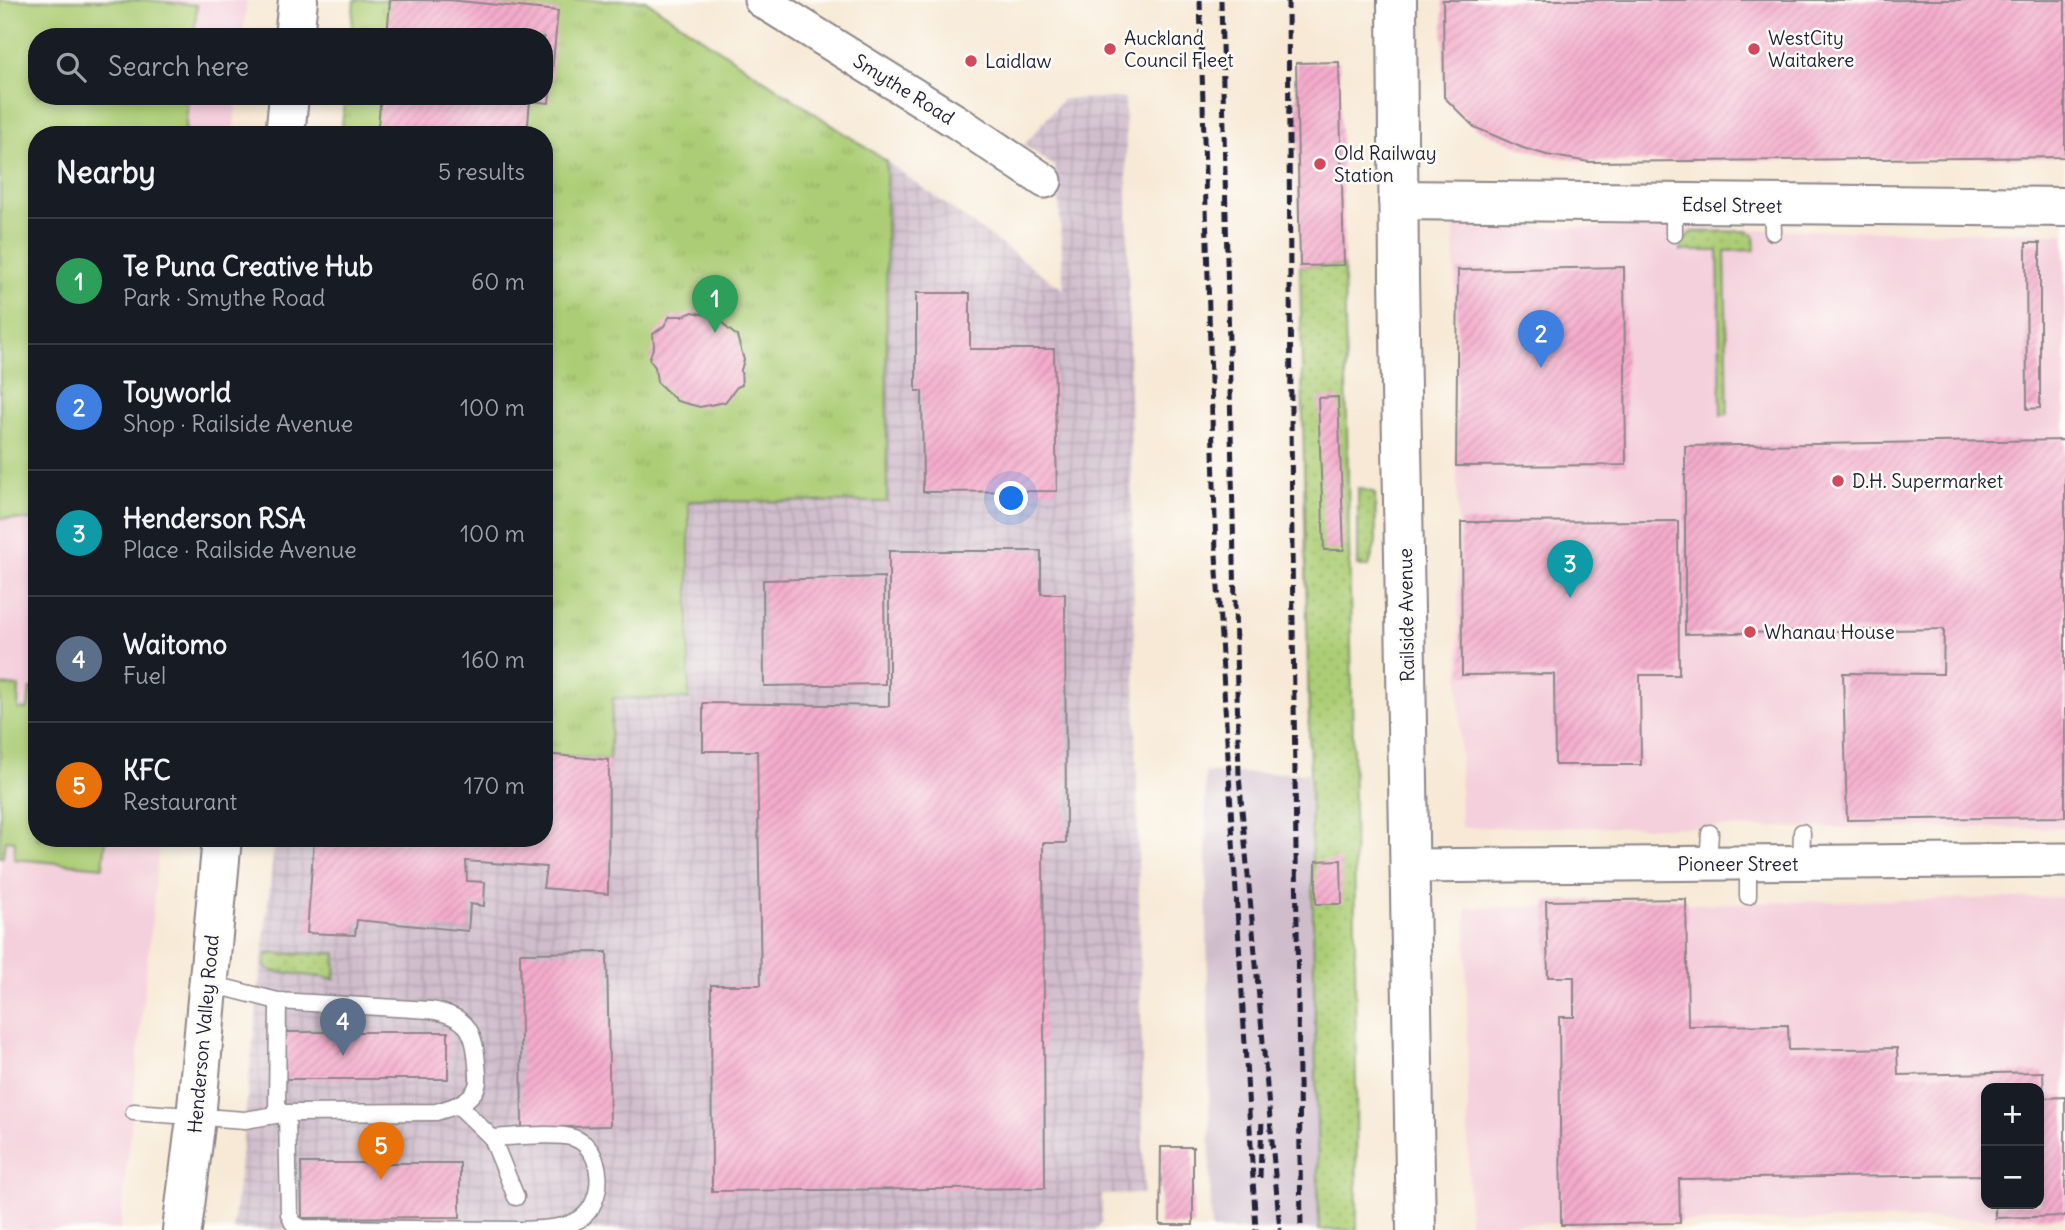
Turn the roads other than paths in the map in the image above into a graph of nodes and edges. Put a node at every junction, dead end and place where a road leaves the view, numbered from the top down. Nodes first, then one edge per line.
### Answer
1 (298, 0) edge
2 (761, 0) edge
3 (1397, 0) edge
4 (295, 28) edge
5 (288, 105) edge
6 (286, 126) edge
7 (1045, 181) dead end
8 (1398, 200) junction
9 (2065, 207) edge
10 (221, 847) edge
11 (2065, 860) edge
12 (1410, 866) junction
13 (208, 983) junction
14 (278, 1001) junction
15 (458, 1105) junction
16 (134, 1112) dead end
17 (282, 1114) junction
18 (196, 1118) junction
19 (492, 1138) junction
20 (516, 1197) dead end
21 (182, 1230) edge
22 (1416, 1230) edge

1 - 4 main road
2 - 7 street, Smythe Road
3 - 8 main road, Railside Avenue
5 - 6 main road
8 - 9 main road, Edsel Street
8 - 12 main road, Railside Avenue
10 - 13 main road, Henderson Valley Road
11 - 12 street, Pioneer Street
12 - 22 main road, Railside Avenue
13 - 14 lane
13 - 18 main road, Henderson Valley Road
14 - 15 lane
14 - 17 lane
15 - 17 lane
15 - 19 lane
16 - 18 lane
17 - 18 lane
17 - 19 lane
18 - 21 main road, Henderson Valley Road
19 - 20 lane

